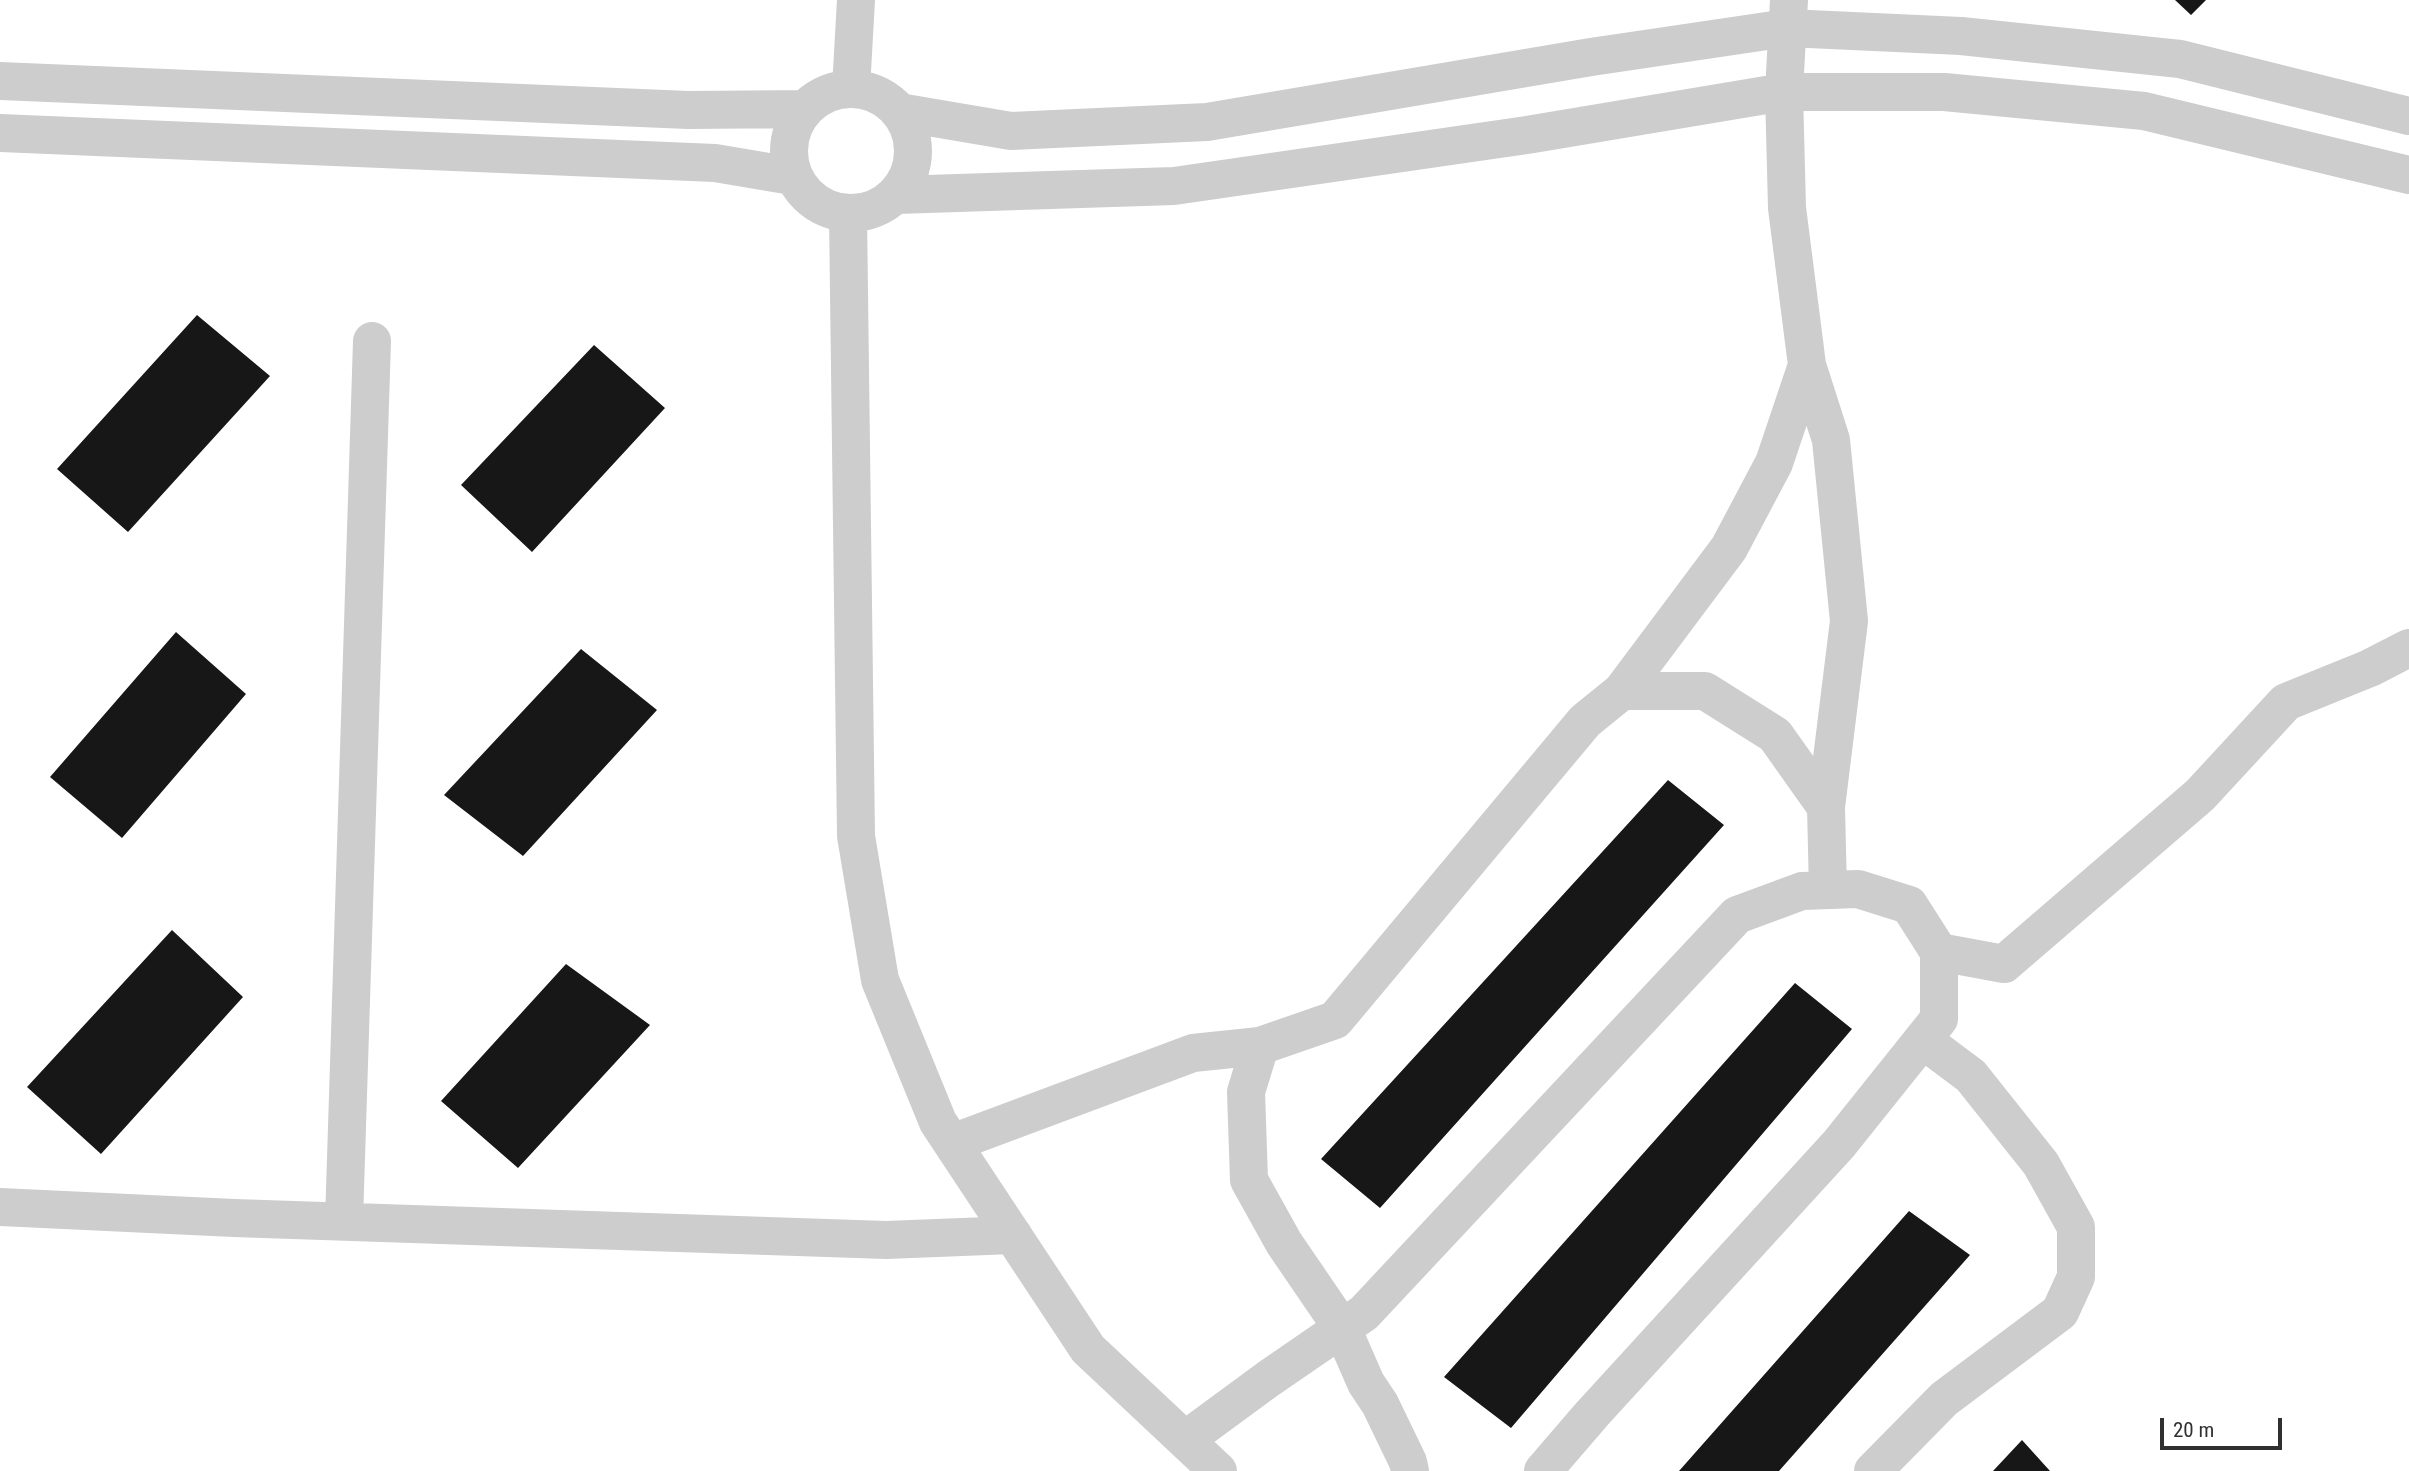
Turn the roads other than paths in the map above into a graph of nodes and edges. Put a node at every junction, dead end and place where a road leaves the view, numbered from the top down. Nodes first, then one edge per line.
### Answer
1 (856, 0) edge
2 (1788, 14) edge
3 (0, 81) edge
4 (851, 89) junction
5 (1784, 92) junction
6 (804, 109) junction
7 (899, 112) junction
8 (2409, 116) edge
9 (0, 133) edge
10 (2409, 175) edge
11 (792, 176) junction
12 (896, 195) junction
13 (848, 214) junction
14 (372, 341) dead end
15 (1807, 365) junction
16 (2409, 648) edge
17 (1622, 691) junction
18 (1826, 807) junction
19 (1828, 890) junction
20 (1939, 951) junction
21 (1923, 1040) junction
22 (1260, 1046) junction
23 (952, 1143) junction
24 (0, 1207) edge
25 (344, 1221) junction
26 (1013, 1235) junction
27 (1342, 1328) junction
28 (1185, 1440) junction
29 (1218, 1471) edge
30 (1410, 1471) edge
31 (1543, 1471) edge
32 (1873, 1471) edge

1 - 4 street
2 - 5 street
2 - 7 street
2 - 8 street
3 - 6 street
4 - 6 street
4 - 7 street
5 - 10 street
5 - 12 street
5 - 15 street
6 - 11 street
7 - 12 street
9 - 11 street
11 - 13 street
12 - 13 street
13 - 23 street
14 - 25 street
15 - 17 street
15 - 18 street
16 - 20 street
17 - 18 street
17 - 22 street
18 - 19 street
19 - 20 street
19 - 27 street
20 - 21 street
21 - 31 street
21 - 32 street
22 - 23 street
22 - 27 street
23 - 26 street
24 - 25 street
25 - 26 street
26 - 28 street
27 - 28 street
27 - 30 street
28 - 29 street

